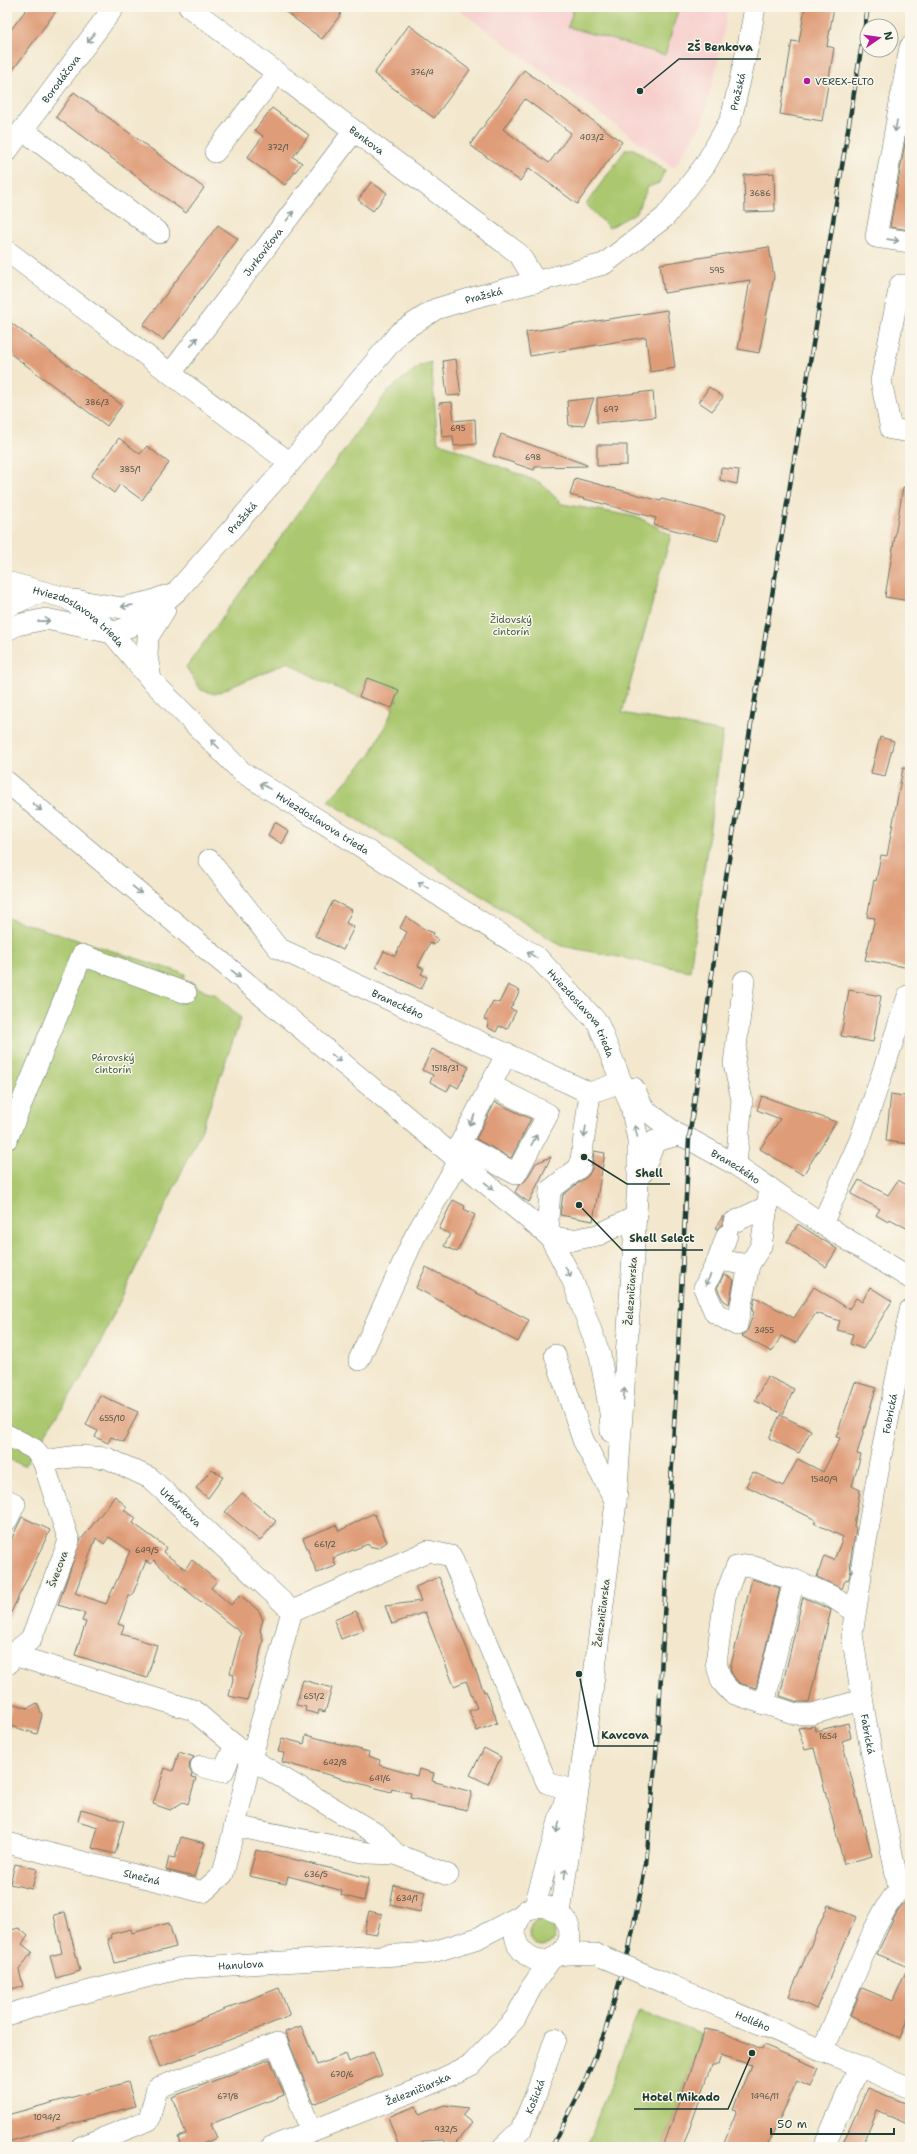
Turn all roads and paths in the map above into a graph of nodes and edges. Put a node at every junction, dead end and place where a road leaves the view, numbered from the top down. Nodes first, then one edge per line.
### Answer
1 (114, 7) edge
2 (188, 7) edge
3 (755, 7) edge
4 (910, 47) edge
5 (277, 73) junction
6 (23, 130) junction
7 (354, 131) junction
8 (7, 151) edge
9 (215, 152) dead end
10 (159, 233) dead end
11 (910, 242) edge
12 (7, 251) edge
13 (536, 282) junction
14 (910, 285) edge
15 (171, 373) junction
16 (910, 432) edge
17 (290, 463) junction
18 (7, 582) edge
19 (177, 591) junction
20 (41, 592) junction
21 (66, 598) junction
22 (7, 607) edge
23 (7, 630) edge
24 (112, 632) junction
25 (151, 680) junction
26 (7, 782) edge
27 (209, 860) dead end
28 (744, 981) dead end
29 (186, 993) dead end
30 (910, 996) edge
31 (598, 1024) junction
32 (507, 1053) junction
33 (621, 1082) junction
34 (490, 1085) dead end
35 (590, 1093) junction
36 (678, 1135) junction
37 (7, 1139) edge
38 (459, 1161) junction
39 (736, 1165) junction
40 (638, 1184) junction
41 (769, 1197) junction
42 (636, 1216) junction
43 (822, 1224) junction
44 (550, 1237) junction
45 (718, 1260) junction
46 (749, 1265) junction
47 (910, 1278) edge
48 (910, 1310) edge
49 (555, 1355) dead end
50 (359, 1360) dead end
51 (7, 1435) edge
52 (44, 1461) junction
53 (7, 1500) edge
54 (616, 1502) junction
55 (7, 1520) edge
56 (794, 1580) junction
57 (292, 1611) junction
58 (856, 1612) junction
59 (8, 1658) edge
60 (862, 1700) junction
61 (764, 1704) junction
62 (588, 1723) junction
63 (235, 1746) junction
64 (251, 1759) junction
65 (201, 1766) dead end
66 (569, 1789) junction
67 (235, 1826) junction
68 (7, 1843) edge
69 (396, 1854) junction
70 (448, 1875) dead end
71 (904, 1886) edge
72 (528, 1911) junction
73 (564, 1921) junction
74 (478, 1938) junction
75 (521, 1949) junction
76 (600, 1955) junction
77 (555, 1957) junction
78 (531, 1988) junction
79 (7, 2015) edge
80 (555, 2039) dead end
81 (822, 2051) junction
82 (859, 2066) junction
83 (910, 2088) edge
84 (311, 2131) junction
85 (81, 2147) edge
86 (272, 2147) edge
87 (503, 2147) edge
88 (824, 2147) edge

1 -> 6 street, Borodáčova
2 - 5 street, Benkova
3 - 13 street, Pražská
4 -> 11 street
5 - 7 street, Benkova
5 - 9 street
6 - 8 street, Borodáčova
6 - 10 street
7 - 13 street, Benkova
15 -> 7 street, Jurkovičova
12 - 15 street
13 - 17 street, Pražská
14 - 16 street
15 - 17 street
17 - 19 street, Pražská
18 - 20 street, Hviezdoslavova trieda
19 -> 21 street
19 - 24 street
19 - 25 street
20 - 21 street, Hviezdoslavova trieda
20 - 22 street
21 - 24 street, Hviezdoslavova trieda
23 -> 24 street
24 - 25 street, Hviezdoslavova trieda
31 -> 25 street, Hviezdoslavova trieda
26 -> 38 street
27 - 32 street, Braneckého
28 - 39 street
29 - 37 street
30 - 43 street
31 - 33 street, Hviezdoslavova trieda
31 - 36 street, Braneckého
32 - 34 street
32 - 35 street, Braneckého
33 - 35 street
40 -> 33 street, Železničiarska
35 -> 44 street
36 - 39 street, Braneckého
36 - 40 street
38 -> 44 street
38 - 50 street
39 - 41 street, Braneckého
40 - 42 street, Železničiarska
41 - 43 street, Braneckého
41 - 45 street
41 - 46 street
42 - 44 street
54 -> 42 street, Železničiarska
43 - 47 street, Braneckého
44 -> 54 street, Železničiarska
45 - 46 street
45 -> 46 street
48 - 58 street, Fabrická
49 - 54 street
51 - 52 street
52 - 57 street, Urbánkova
52 - 59 street, Švecova
53 - 55 street
54 - 62 street, Železničiarska
56 - 58 street
56 - 61 street
56 - 61 street
57 - 64 street, Slnečná
57 - 66 street
58 - 60 street, Fabrická
59 - 63 street
60 - 61 street
60 - 71 street, Fabrická
62 - 66 street, Železničiarska
73 -> 62 street, Železničiarska
63 - 64 street
63 - 65 street
64 - 67 street, Slnečná
64 - 69 street
66 -> 72 street, Železničiarska
67 - 68 street, Slnečná
67 - 69 street
69 - 70 street
71 - 81 street
72 - 73 street
72 - 74 street, Hanulova
72 - 75 street
73 - 76 street, Hollého
73 - 77 street
74 - 75 street, Hanulova
74 - 79 street, Hanulova
75 - 77 street
75 - 78 street
76 - 77 street, Hollého
76 - 81 street, Hollého, bridge
77 - 78 street, Železničiarska
78 - 84 street, Železničiarska
80 - 87 street, Košická
81 - 82 street, Hollého
82 - 83 street, Hollého
82 - 88 street
84 - 85 street
84 - 86 street, Železničiarska

